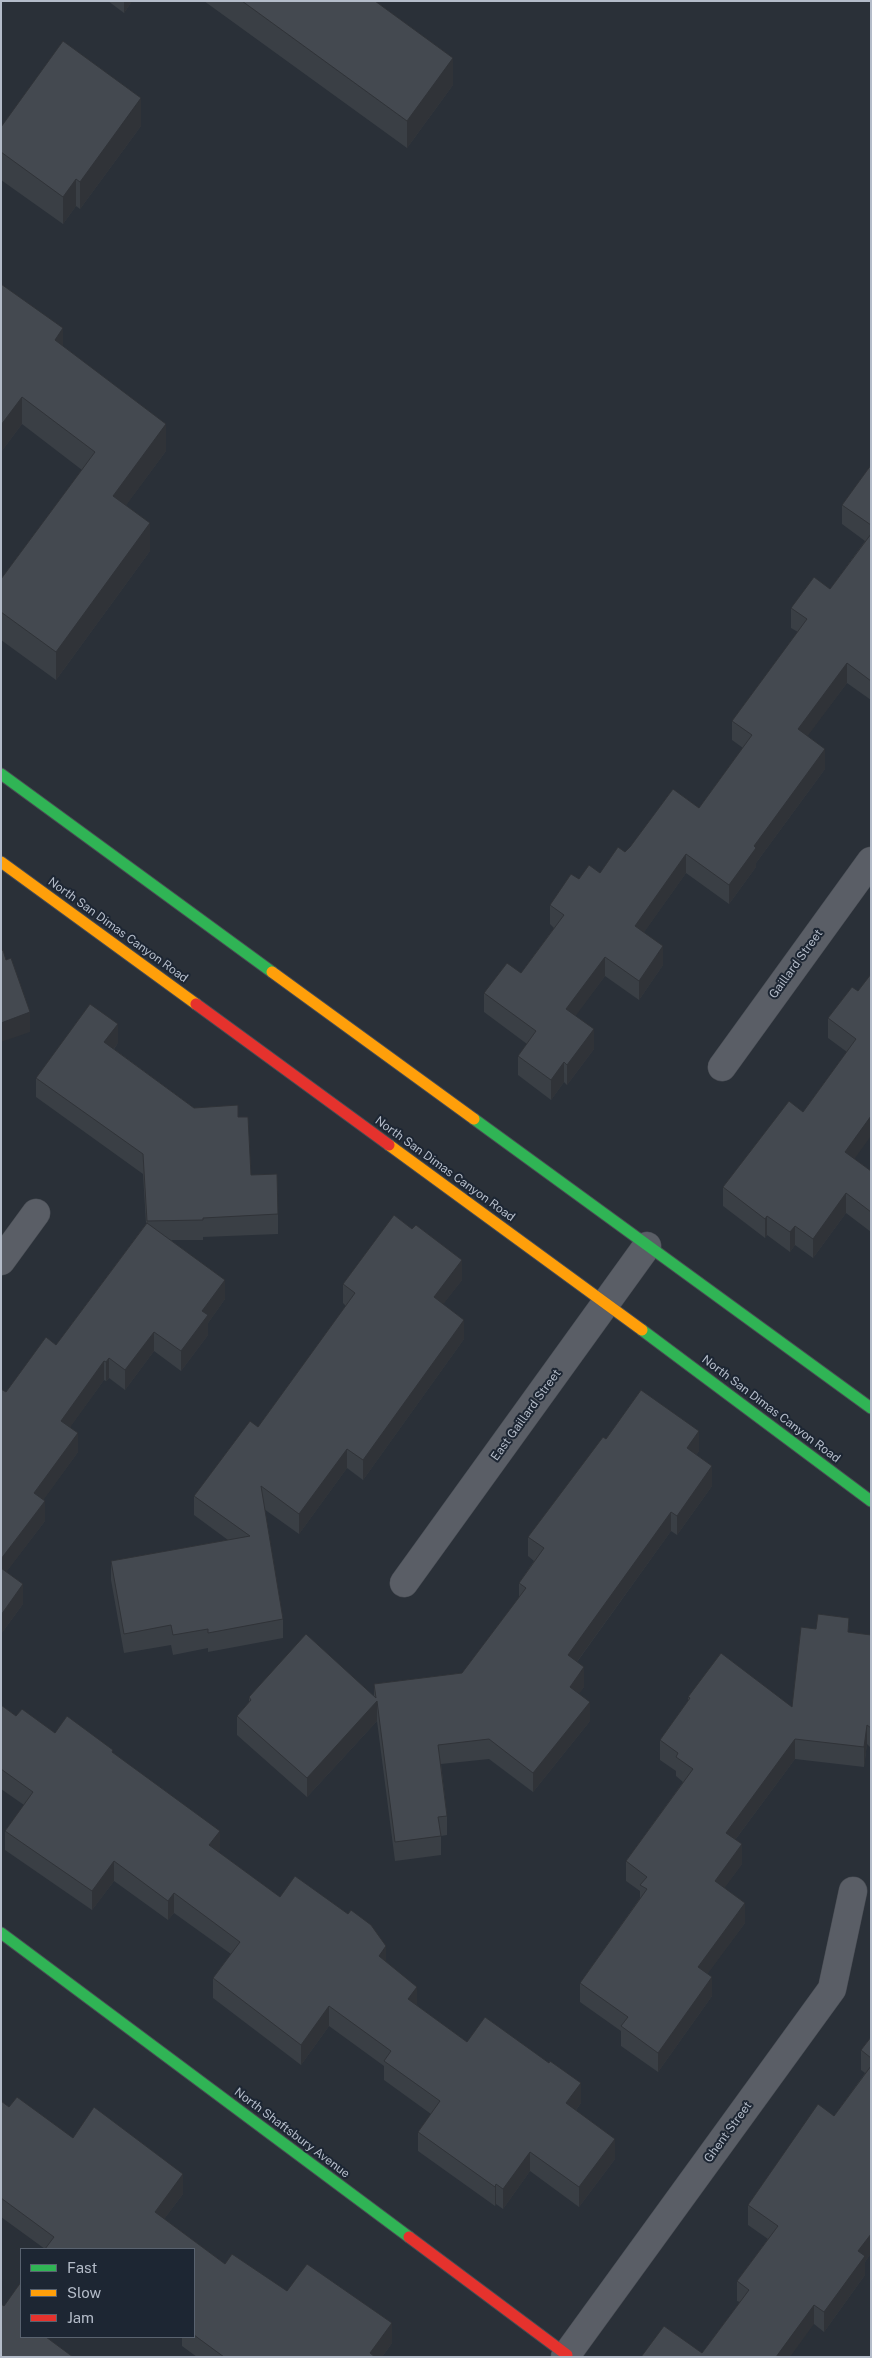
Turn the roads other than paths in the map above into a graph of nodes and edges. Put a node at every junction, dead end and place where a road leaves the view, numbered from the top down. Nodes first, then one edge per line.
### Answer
1 (1, 774) edge
2 (871, 861) edge
3 (1, 862) edge
4 (722, 1067) dead end
5 (36, 1213) dead end
6 (647, 1246) junction
7 (1, 1261) edge
8 (606, 1303) junction
9 (871, 1408) edge
10 (871, 1500) edge
11 (404, 1583) dead end
12 (853, 1891) dead end
13 (1, 1933) edge
14 (566, 2356) edge

1 - 6 main road
2 - 4 street, Gaillard Street
3 - 8 main road, North San Dimas Canyon Road
5 - 7 street
6 - 8 street, East Gaillard Street
6 - 9 main road
8 - 10 main road, North San Dimas Canyon Road
8 - 11 street, East Gaillard Street
12 - 14 street, Ghent Street
13 - 14 main road, North Shaftsbury Avenue

